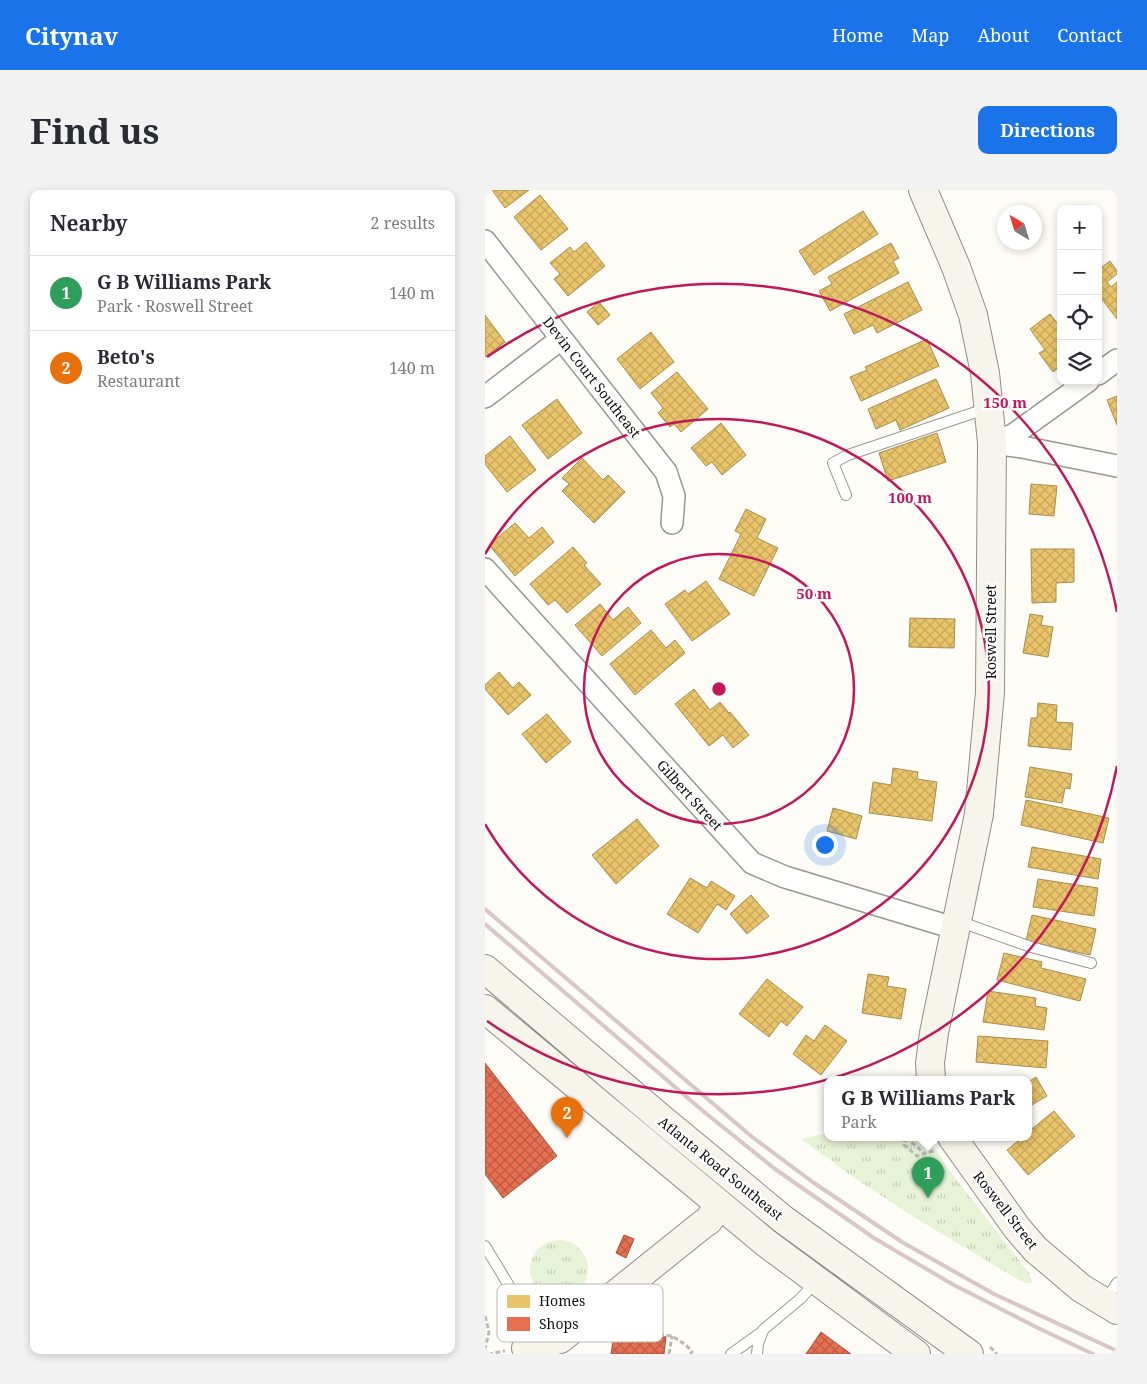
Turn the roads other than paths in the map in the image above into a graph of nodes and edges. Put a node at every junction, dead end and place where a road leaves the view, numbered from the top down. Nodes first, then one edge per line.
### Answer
1 (923, 190) edge
2 (485, 241) edge
3 (561, 339) junction
4 (1117, 360) edge
5 (1102, 371) edge
6 (1083, 385) edge
7 (485, 397) edge
8 (989, 407) junction
9 (992, 443) junction
10 (1117, 466) edge
11 (846, 495) dead end
12 (673, 523) dead end
13 (485, 569) edge
14 (956, 924) junction
15 (1091, 963) dead end
16 (485, 969) edge
17 (485, 1009) edge
18 (931, 1076) edge
19 (945, 1142) edge
20 (718, 1204) junction
21 (485, 1246) edge
22 (817, 1282) junction
23 (508, 1284) edge
24 (628, 1284) edge
25 (1113, 1298) edge
26 (763, 1330) junction
27 (550, 1342) edge
28 (526, 1351) edge
29 (731, 1354) edge
30 (757, 1354) edge
31 (916, 1354) edge
32 (969, 1354) edge

1 - 8 street, Roswell Street
2 - 3 street, Devin Court Southeast
3 - 7 street
3 - 12 street, Devin Court Southeast
4 - 5 street
6 - 9 street
8 - 9 street, Roswell Street
8 - 11 lane
9 - 10 street
9 - 14 street, Roswell Street
13 - 14 street, Gilbert Street
14 - 15 lane
14 - 18 street, Roswell Street
16 - 32 street, Atlanta Road Southeast
17 - 20 street, Atlanta Road Southeast
19 - 25 street, Roswell Street
20 - 22 street, Atlanta Road Southeast
20 - 24 street
21 - 23 lane
22 - 26 lane
22 - 31 street, Atlanta Road Southeast
26 - 29 lane
26 - 30 lane
27 - 28 street

